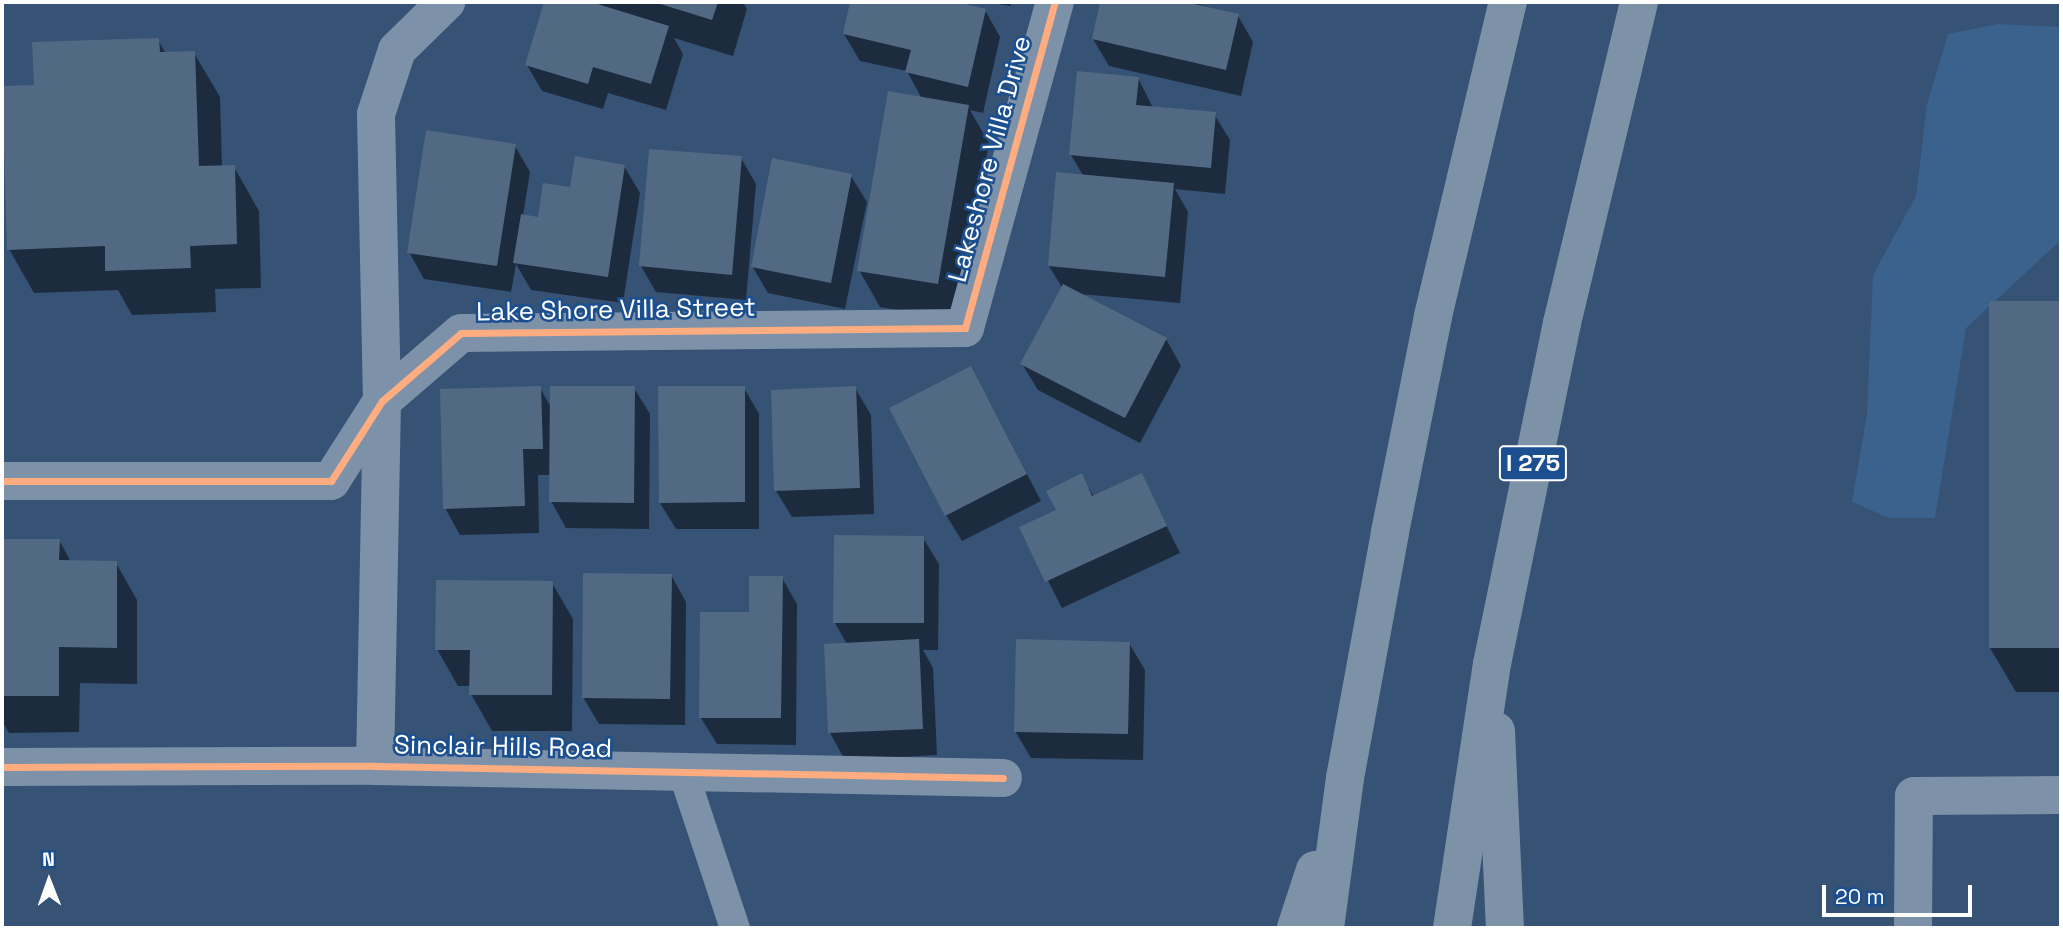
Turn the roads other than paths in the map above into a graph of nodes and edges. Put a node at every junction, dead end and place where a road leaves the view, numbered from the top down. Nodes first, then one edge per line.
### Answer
1 (446, 2) edge
2 (1055, 2) edge
3 (1508, 2) edge
4 (1639, 2) edge
5 (965, 328) joint
6 (382, 401) junction
7 (2, 481) edge
8 (1492, 664) junction
9 (375, 765) junction
10 (2, 767) edge
11 (683, 772) junction
12 (1003, 778) dead end
13 (1345, 778) junction
14 (2061, 795) edge
15 (735, 928) edge
16 (1296, 928) edge
17 (1325, 928) edge
18 (1452, 928) edge
19 (1505, 928) edge
20 (1913, 928) edge

1 - 6 street
2 - 5 street, Lakeshore Villa Drive
3 - 13 highway
4 - 8 highway, I 275
5 - 6 street, Lake Shore Villa Street
6 - 7 street, Lake Shore Villa Street
6 - 9 street
8 - 18 highway, I 275
8 - 19 highway
9 - 10 street, Sinclair Hills Road
9 - 11 street, Sinclair Hills Road
11 - 12 street, Sinclair Hills Road
11 - 15 lane
13 - 16 highway
13 - 17 highway
14 - 20 street

